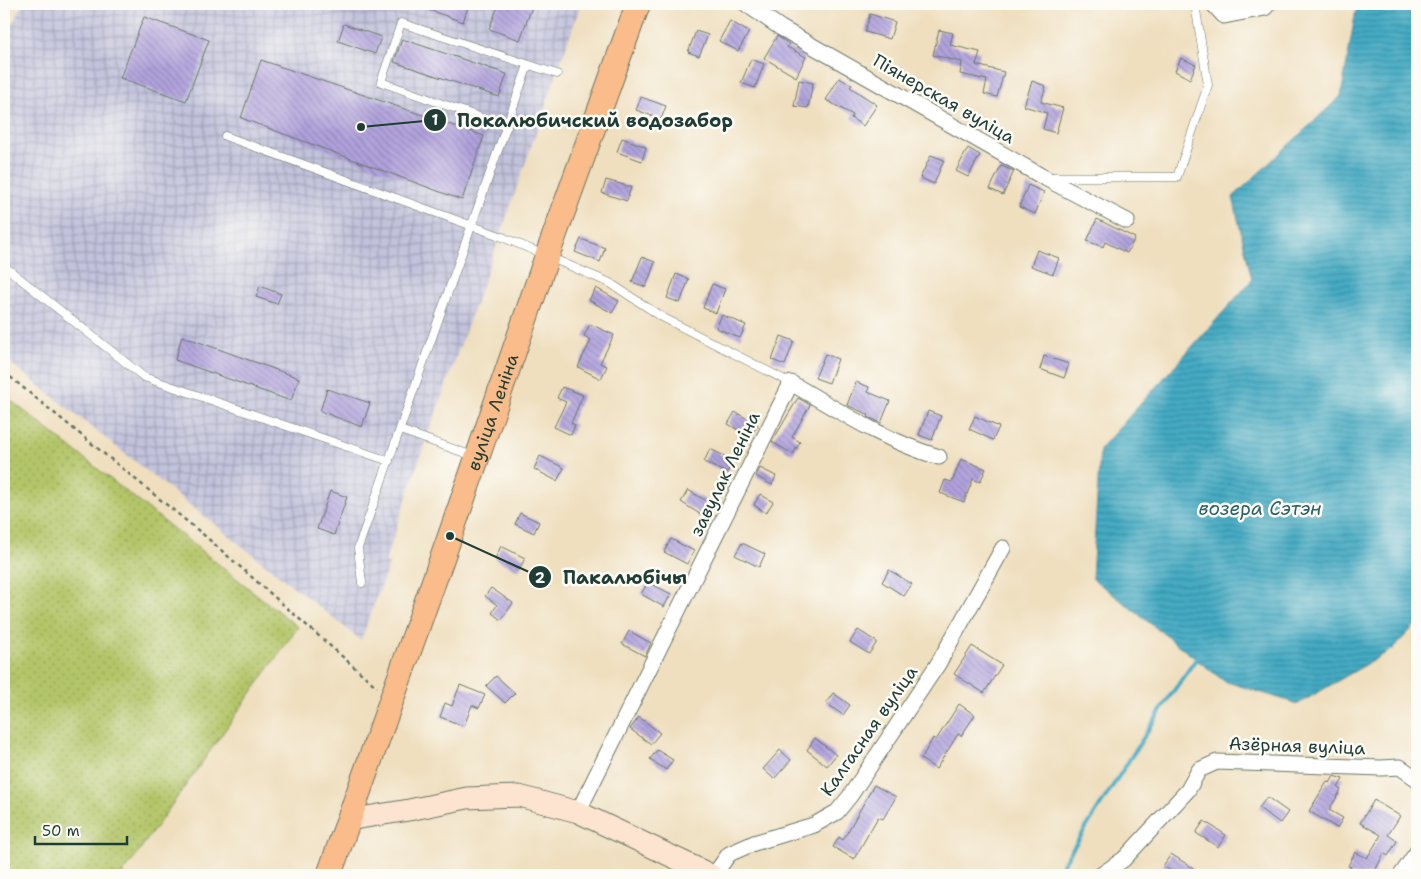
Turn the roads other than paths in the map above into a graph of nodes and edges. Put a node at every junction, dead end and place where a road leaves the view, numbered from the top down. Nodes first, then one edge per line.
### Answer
1 (638, 4) edge
2 (746, 4) edge
3 (1195, 4) edge
4 (1213, 4) edge
5 (1267, 6) edge
6 (528, 65) junction
7 (557, 74) dead end
8 (507, 126) junction
9 (225, 136) dead end
10 (1043, 177) junction
11 (1127, 221) dead end
12 (472, 226) junction
13 (547, 256) junction
14 (4, 266) edge
15 (791, 383) junction
16 (400, 430) junction
17 (478, 457) junction
18 (939, 457) dead end
19 (389, 461) junction
20 (1003, 548) dead end
21 (362, 583) dead end
22 (1417, 779) edge
23 (578, 812) junction
24 (348, 820) junction
25 (1417, 852) edge
26 (330, 875) edge
27 (713, 875) edge
28 (1101, 875) edge
29 (1401, 875) edge

1 - 13 main road, вуліца Леніна
2 - 10 street, Піянерская вуліца
3 - 10 lane
4 - 5 street
6 - 7 lane
6 - 8 lane
6 - 8 lane
8 - 12 lane
9 - 12 lane
10 - 11 street, Піянерская вуліца
12 - 13 lane
12 - 16 lane
13 - 15 lane
13 - 17 main road, вуліца Леніна
14 - 19 lane
15 - 18 street
15 - 23 street, завулак Леніна
16 - 17 lane
16 - 19 lane
17 - 24 main road, вуліца Леніна
19 - 21 lane
20 - 27 street, Калгасная вуліца
22 - 28 street, Азёрная вуліца
23 - 24 street
23 - 27 street
24 - 26 main road, вуліца Леніна
25 - 29 street

